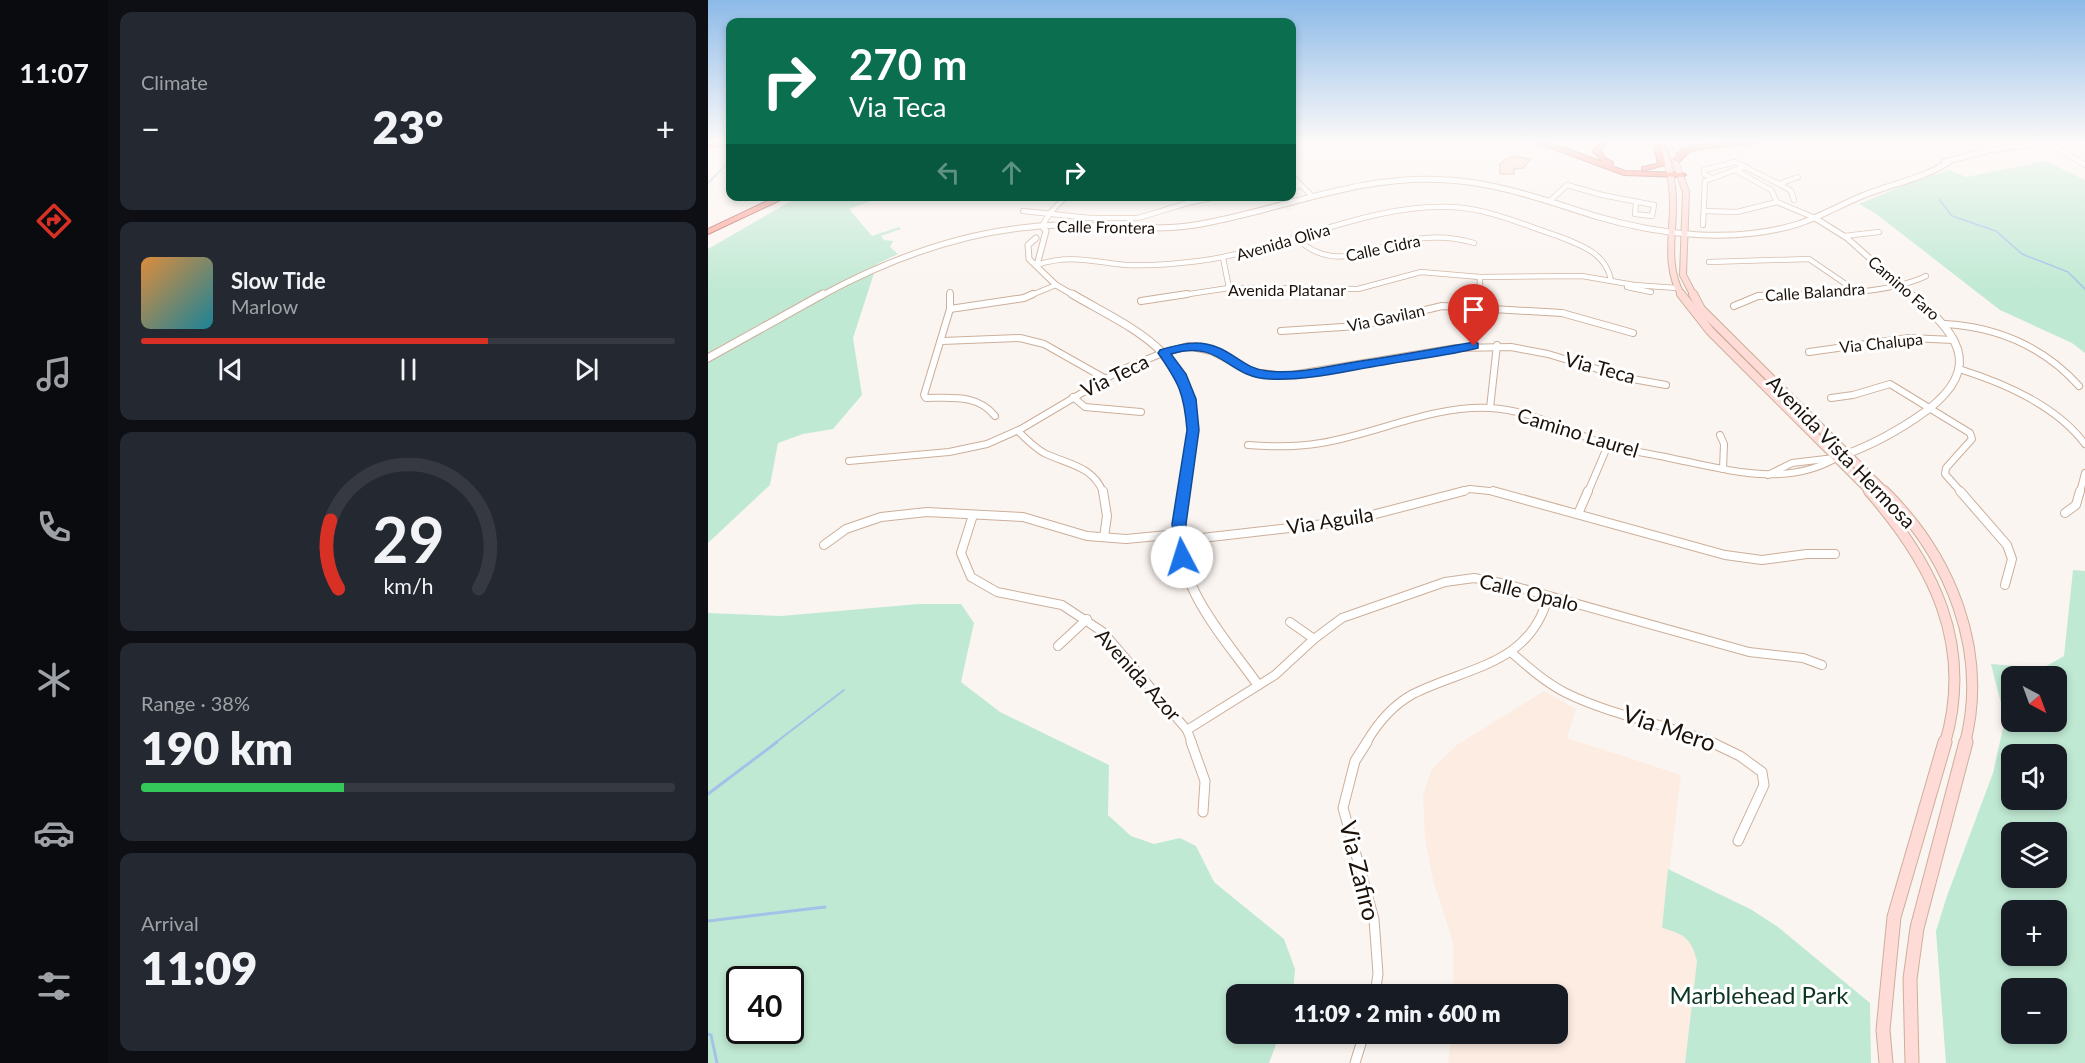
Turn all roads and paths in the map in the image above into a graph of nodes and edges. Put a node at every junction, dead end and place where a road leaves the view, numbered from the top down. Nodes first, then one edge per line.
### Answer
1 (1307, 191) edge
2 (1330, 191) edge
3 (1514, 191) edge
4 (1559, 191) edge
5 (1595, 191) edge
6 (1674, 191) edge
7 (1686, 191) edge
8 (1705, 191) edge
9 (1770, 191) edge
10 (1790, 191) edge
11 (1878, 191) edge
12 (1311, 195) junction
13 (1296, 199) edge
14 (1794, 200) dead end
15 (760, 201) edge
16 (765, 201) edge
17 (1061, 201) edge
18 (1196, 201) edge
19 (1288, 201) edge
20 (1550, 201) junction
21 (757, 202) junction
22 (1777, 202) junction
23 (1636, 203) junction
24 (1023, 210) dead end
25 (1704, 211) junction
26 (1050, 213) junction
27 (1815, 218) junction
28 (738, 219) junction
29 (708, 225) edge
30 (1703, 225) dead end
31 (1042, 226) junction
32 (708, 232) edge
33 (1672, 232) junction
34 (1879, 232) dead end
35 (1685, 233) junction
36 (1844, 236) junction
37 (1035, 239) junction
38 (1044, 239) junction
39 (1297, 239) junction
40 (1474, 243) dead end
41 (1041, 247) junction
42 (1031, 248) junction
43 (1223, 258) junction
44 (1709, 262) dead end
45 (1034, 263) junction
46 (1926, 276) dead end
47 (1480, 278) junction
48 (1611, 282) junction
49 (1056, 285) junction
50 (1898, 285) junction
51 (1228, 288) junction
52 (1678, 289) junction
53 (1856, 291) junction
54 (951, 292) dead end
55 (1141, 301) dead end
56 (1734, 306) dead end
57 (1478, 307) junction
58 (951, 309) junction
59 (1945, 324) junction
60 (1281, 331) dead end
61 (1633, 333) dead end
62 (1954, 340) junction
63 (942, 341) junction
64 (1497, 345) junction
65 (1809, 352) dead end
66 (1164, 353) junction
67 (708, 358) edge
68 (1959, 369) junction
69 (1106, 379) junction
70 (1666, 386) dead end
71 (2079, 386) dead end
72 (1073, 397) junction
73 (1831, 398) dead end
74 (1490, 408) junction
75 (1930, 409) junction
76 (1141, 412) dead end
77 (995, 416) dead end
78 (1018, 431) junction
79 (1720, 435) dead end
80 (2085, 444) edge
81 (1608, 445) junction
82 (1248, 446) dead end
83 (1844, 456) junction
84 (849, 461) dead end
85 (1800, 462) junction
86 (1786, 466) junction
87 (1724, 469) junction
88 (1806, 470) junction
89 (1794, 473) junction
90 (2085, 473) edge
91 (1768, 475) junction
92 (2065, 513) dead end
93 (973, 514) junction
94 (1578, 514) junction
95 (1104, 537) junction
96 (1179, 537) junction
97 (824, 545) dead end
98 (1835, 554) dead end
99 (2005, 585) dead end
100 (1548, 597) junction
101 (1087, 619) junction
102 (1290, 622) dead end
103 (1314, 639) junction
104 (1058, 646) dead end
105 (1511, 652) junction
106 (1822, 665) dead end
107 (1258, 685) junction
108 (1187, 730) junction
109 (1203, 812) dead end
110 (1738, 841) dead end
111 (1376, 984) edge
112 (1361, 1044) edge
113 (1355, 1063) edge
114 (1886, 1063) edge
115 (1912, 1063) edge

1 - 12 street
2 - 12 street, Calle Frontera
3 - 20 street, Calle Frontera
4 - 20 street
5 - 23 street
6 - 33 main road, Avenida Vista Hermosa
7 - 35 main road, Avenida Vista Hermosa
8 - 25 street
9 - 22 street
10 - 14 street
11 - 27 street, Calle Frontera
12 - 13 street, Calle Frontera
15 - 21 highway
16 - 28 highway
17 - 26 street
18 - 26 street
19 - 31 street, Calle Frontera
20 - 33 street, Calle Frontera
21 - 28 highway
21 - 29 highway
22 - 25 street
22 - 27 street
23 - 23 street
24 - 26 street
25 - 30 street
26 - 31 street
27 - 35 street, Calle Frontera
27 - 36 street, Camino Faro
28 - 32 highway
31 - 37 street
31 - 38 street
31 - 67 street, Calle Frontera
33 - 35 street, Calle Frontera
33 - 52 main road, Avenida Vista Hermosa
34 - 36 street
35 - 83 main road, Avenida Vista Hermosa
36 - 50 street, Camino Faro
37 - 38 street
37 - 42 street
38 - 41 street
39 - 40 street, Calle Cidra
39 - 43 street, Avenida Oliva
39 - 48 street, Avenida Oliva
41 - 42 street
41 - 45 street
42 - 45 street
43 - 45 street, Avenida Oliva
43 - 51 street
44 - 53 street
45 - 49 street
46 - 50 street, Calle Balandra
47 - 48 street, Avenida Platanar
47 - 51 street, Avenida Platanar
47 - 57 street
48 - 52 street, Avenida Platanar
49 - 58 street
49 - 66 street
50 - 53 street, Calle Balandra
50 - 59 street, Camino Faro
51 - 55 street, Avenida Platanar
52 - 83 main road, Avenida Vista Hermosa
53 - 56 street, Calle Balandra
54 - 58 street
57 - 60 street, Via Gavilan
57 - 61 street, Via Gavilan
58 - 63 street
59 - 62 street, Camino Faro
59 - 71 street
62 - 65 street, Via Chalupa
62 - 68 street, Camino Faro
63 - 69 street
63 - 77 street
64 - 66 street, Via Teca
64 - 70 street, Via Teca
64 - 74 street
66 - 69 street, Via Teca
66 - 96 street
68 - 75 street
68 - 80 street
69 - 72 street, Via Teca
72 - 76 street
72 - 78 street, Via Teca
73 - 75 street
74 - 81 street, Camino Laurel
74 - 82 street, Camino Laurel
75 - 83 street
75 - 99 street
78 - 84 street, Via Teca
78 - 95 street
79 - 87 street
81 - 87 street, Camino Laurel
81 - 94 street
83 - 85 street
83 - 88 street, Camino Laurel
83 - 114 main road, Avenida Vista Hermosa
83 - 115 main road, Avenida Vista Hermosa
85 - 86 street
85 - 88 street
86 - 89 street
86 - 91 street
87 - 91 street, Camino Laurel
88 - 89 street, Camino Laurel
89 - 91 street, Camino Laurel
90 - 92 street
93 - 95 street, Via Aguila
93 - 97 street, Via Aguila
93 - 101 street, Avenida Azor
94 - 96 street, Via Aguila
94 - 98 street, Via Aguila
95 - 96 street, Via Aguila
96 - 107 street
100 - 103 street, Calle Opalo
100 - 105 street, Via Zafiro
100 - 106 street, Calle Opalo
101 - 104 street
101 - 108 street, Avenida Azor
102 - 103 street
103 - 107 street, Calle Opalo
105 - 110 street, Via Mero
105 - 111 street, Via Zafiro
107 - 108 street, Calle Opalo
108 - 109 street, Avenida Azor
112 - 113 street

